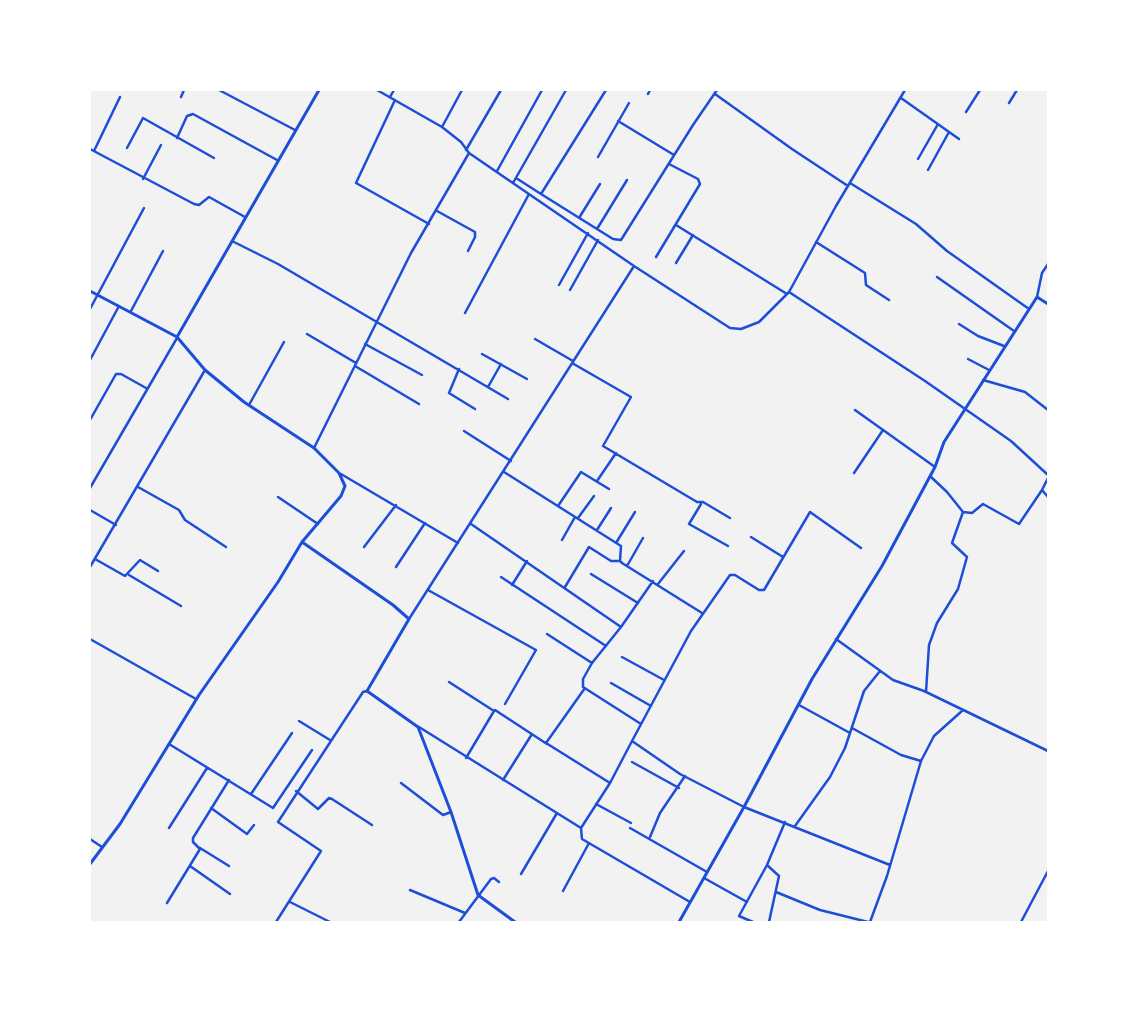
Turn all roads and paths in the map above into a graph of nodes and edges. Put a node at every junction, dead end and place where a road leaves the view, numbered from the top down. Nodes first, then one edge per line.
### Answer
1 (184, 90) edge
2 (220, 90) edge
3 (319, 90) edge
4 (377, 90) edge
5 (394, 90) edge
6 (462, 90) edge
7 (501, 90) edge
8 (542, 90) edge
9 (566, 90) edge
10 (606, 90) edge
11 (650, 90) edge
12 (717, 90) edge
13 (905, 90) edge
14 (980, 90) edge
15 (1017, 90) edge
16 (648, 94) dead end
17 (715, 94) junction
18 (120, 97) dead end
19 (181, 97) dead end
20 (390, 97) junction
21 (900, 97) junction
22 (395, 100) junction
23 (629, 103) dead end
24 (1009, 103) dead end
25 (966, 112) dead end
26 (618, 121) junction
27 (938, 124) junction
28 (442, 127) junction
29 (295, 130) junction
30 (949, 132) junction
31 (177, 138) junction
32 (959, 139) dead end
33 (161, 144) dead end
34 (127, 148) dead end
35 (90, 149) edge
36 (466, 150) junction
37 (94, 151) junction
38 (469, 153) junction
39 (674, 155) junction
40 (598, 157) dead end
41 (214, 158) dead end
42 (918, 159) dead end
43 (277, 160) junction
44 (669, 164) junction
45 (928, 170) dead end
46 (497, 171) junction
47 (516, 178) junction
48 (143, 179) junction
49 (628, 180) dead end
50 (513, 183) junction
51 (600, 184) dead end
52 (849, 184) junction
53 (529, 194) junction
54 (541, 194) junction
55 (144, 208) dead end
56 (437, 211) junction
57 (245, 217) junction
58 (579, 218) junction
59 (429, 224) junction
60 (676, 225) junction
61 (596, 229) junction
62 (588, 233) junction
63 (693, 235) junction
64 (598, 240) junction
65 (232, 241) junction
66 (816, 241) junction
67 (163, 251) dead end
68 (468, 251) dead end
69 (656, 257) dead end
70 (676, 263) dead end
71 (1048, 264) edge
72 (634, 266) junction
73 (938, 277) dead end
74 (559, 286) dead end
75 (570, 290) dead end
76 (90, 291) edge
77 (788, 293) junction
78 (97, 294) junction
79 (1037, 297) junction
80 (889, 300) dead end
81 (1048, 304) edge
82 (119, 306) junction
83 (90, 309) edge
84 (1029, 309) junction
85 (131, 312) junction
86 (465, 313) dead end
87 (377, 322) junction
88 (959, 324) dead end
89 (1014, 331) junction
90 (307, 334) dead end
91 (178, 337) junction
92 (535, 339) dead end
93 (284, 342) dead end
94 (365, 344) junction
95 (1004, 346) junction
96 (482, 354) dead end
97 (968, 358) dead end
98 (90, 360) edge
99 (573, 362) junction
100 (501, 364) junction
101 (355, 365) junction
102 (459, 369) junction
103 (206, 370) junction
104 (989, 370) junction
105 (422, 376) dead end
106 (526, 378) dead end
107 (983, 380) junction
108 (488, 387) junction
109 (146, 388) junction
110 (508, 399) dead end
111 (419, 404) dead end
112 (249, 405) junction
113 (475, 409) dead end
114 (855, 410) dead end
115 (964, 410) junction
116 (1048, 410) edge
117 (90, 420) edge
118 (883, 430) junction
119 (464, 431) dead end
120 (314, 448) junction
121 (616, 453) junction
122 (511, 461) junction
123 (935, 467) junction
124 (504, 472) junction
125 (854, 473) dead end
126 (339, 474) junction
127 (930, 476) junction
128 (1048, 477) edge
129 (597, 481) junction
130 (138, 487) junction
131 (90, 488) edge
132 (609, 489) dead end
133 (1042, 490) junction
134 (594, 496) dead end
135 (1048, 496) edge
136 (278, 497) dead end
137 (701, 503) junction
138 (396, 505) junction
139 (558, 506) junction
140 (610, 508) dead end
141 (90, 510) edge
142 (635, 512) dead end
143 (963, 512) junction
144 (576, 518) junction
145 (730, 518) dead end
146 (425, 523) junction
147 (318, 524) junction
148 (471, 524) junction
149 (116, 525) junction
150 (597, 530) junction
151 (751, 537) dead end
152 (643, 538) dead end
153 (562, 540) dead end
154 (302, 542) junction
155 (458, 543) junction
156 (616, 543) junction
157 (728, 546) dead end
158 (226, 547) dead end
159 (364, 547) dead end
160 (861, 548) dead end
161 (684, 551) dead end
162 (783, 557) junction
163 (94, 559) junction
164 (526, 561) junction
165 (620, 561) junction
166 (627, 566) junction
167 (90, 567) edge
168 (396, 567) dead end
169 (158, 571) dead end
170 (128, 574) junction
171 (590, 574) dead end
172 (501, 577) dead end
173 (653, 581) junction
174 (658, 584) junction
175 (512, 585) junction
176 (565, 588) junction
177 (427, 590) junction
178 (638, 603) junction
179 (181, 606) dead end
180 (702, 613) junction
181 (409, 620) junction
182 (621, 627) junction
183 (548, 634) dead end
184 (90, 639) edge
185 (836, 639) junction
186 (606, 646) junction
187 (622, 657) dead end
188 (592, 663) junction
189 (880, 671) junction
190 (665, 680) junction
191 (450, 682) dead end
192 (610, 683) dead end
193 (585, 688) junction
194 (367, 691) junction
195 (926, 692) junction
196 (196, 700) junction
197 (505, 704) dead end
198 (798, 704) junction
199 (651, 706) junction
200 (493, 709) junction
201 (964, 710) junction
202 (299, 721) dead end
203 (641, 724) junction
204 (418, 727) junction
205 (852, 728) junction
206 (292, 733) dead end
207 (850, 733) junction
208 (532, 734) junction
209 (330, 740) junction
210 (632, 742) junction
211 (169, 744) junction
212 (546, 744) junction
213 (312, 750) dead end
214 (1048, 751) edge
215 (466, 758) junction
216 (921, 761) junction
217 (632, 762) dead end
218 (208, 767) junction
219 (685, 776) junction
220 (229, 780) junction
221 (503, 780) junction
222 (401, 782) dead end
223 (610, 783) junction
224 (679, 788) junction
225 (296, 791) junction
226 (250, 795) junction
227 (596, 804) junction
228 (744, 807) junction
229 (211, 808) junction
230 (450, 812) junction
231 (556, 813) junction
232 (785, 822) junction
233 (631, 823) dead end
234 (254, 825) dead end
235 (372, 825) dead end
236 (795, 826) junction
237 (169, 828) dead end
238 (581, 828) junction
239 (630, 828) dead end
240 (650, 837) junction
241 (90, 839) edge
242 (589, 843) junction
243 (102, 847) junction
244 (200, 848) junction
245 (90, 864) edge
246 (767, 865) junction
247 (890, 865) junction
248 (190, 866) junction
249 (229, 866) dead end
250 (1048, 871) edge
251 (707, 872) junction
252 (521, 874) dead end
253 (704, 878) junction
254 (499, 882) dead end
255 (410, 890) dead end
256 (563, 891) dead end
257 (776, 892) junction
258 (230, 894) dead end
259 (478, 895) junction
260 (290, 902) junction
261 (690, 902) junction
262 (747, 902) junction
263 (167, 903) dead end
264 (465, 913) junction
265 (276, 922) edge
266 (330, 922) edge
267 (459, 922) edge
268 (515, 922) edge
269 (679, 922) edge
270 (753, 922) edge
271 (769, 922) edge
272 (869, 922) edge
273 (1021, 922) edge

1 - 19 street
2 - 29 street
3 - 29 street
4 - 20 street
5 - 20 street
6 - 28 street
7 - 36 street
8 - 46 street
9 - 47 street
10 - 54 street
11 - 16 street
12 - 17 street
13 - 21 street
14 - 25 street
15 - 24 street
17 - 39 street
17 - 52 street
18 - 37 street
20 - 22 street
21 - 27 street
21 - 52 street
22 - 28 street
22 - 59 street
23 - 26 street
26 - 39 street
26 - 40 street
27 - 30 street
27 - 42 street
28 - 36 street
29 - 43 street
30 - 32 street
30 - 45 street
31 - 34 street
31 - 41 street
31 - 43 street
33 - 48 street
35 - 37 street
36 - 38 street
37 - 48 street
38 - 46 street
38 - 56 street
39 - 44 street
43 - 57 street
44 - 60 street
44 - 61 street
46 - 50 street
47 - 50 street
47 - 54 street
48 - 57 street
49 - 61 street
50 - 53 street
51 - 58 street
52 - 66 street
52 - 84 street
53 - 62 street
53 - 86 street
54 - 58 street
55 - 78 street
56 - 59 street
56 - 68 street
57 - 65 street
58 - 61 street
59 - 87 street
60 - 63 street
60 - 69 street
62 - 64 street
62 - 74 street
63 - 70 street
63 - 77 street
64 - 72 street
64 - 75 street
65 - 87 street
65 - 91 street
66 - 77 street
66 - 80 street
67 - 85 street
71 - 79 street
72 - 77 street
72 - 99 street
73 - 89 street
76 - 78 street
77 - 115 street
78 - 82 street
78 - 83 street
79 - 81 street
79 - 84 street
82 - 85 street
82 - 98 street
84 - 89 street
85 - 91 street
87 - 94 street
87 - 102 street
88 - 95 street
89 - 95 street
90 - 101 street
91 - 103 street
91 - 109 street
92 - 99 street
93 - 112 street
94 - 101 street
94 - 105 street
95 - 104 street
96 - 100 street
97 - 104 street
99 - 121 street
99 - 122 street
100 - 106 street
100 - 108 street
101 - 111 street
101 - 120 street
102 - 108 street
102 - 113 street
103 - 112 street
103 - 130 street
104 - 107 street
107 - 115 street
107 - 116 street
108 - 110 street
109 - 117 street
109 - 131 street
112 - 120 street
114 - 118 street
115 - 123 street
115 - 128 street
118 - 123 street
118 - 125 street
119 - 122 street
120 - 126 street
121 - 129 street
121 - 137 street
122 - 124 street
123 - 127 street
124 - 139 street
124 - 148 street
126 - 138 street
126 - 147 street
127 - 143 street
127 - 185 street
128 - 133 street
129 - 132 street
129 - 139 street
130 - 149 street
130 - 158 street
133 - 135 street
133 - 143 street
134 - 144 street
136 - 147 street
137 - 145 street
137 - 157 street
138 - 146 street
138 - 159 street
139 - 144 street
140 - 150 street
141 - 149 street
142 - 156 street
143 - 195 street
144 - 150 street
144 - 153 street
146 - 155 street
146 - 168 street
147 - 154 street
148 - 155 street
148 - 164 street
149 - 163 street
150 - 156 street
151 - 162 street
152 - 166 street
154 - 181 street
154 - 196 street
155 - 177 street
156 - 165 street
160 - 162 street
161 - 174 street
162 - 180 street
163 - 167 street
163 - 170 street
164 - 175 street
164 - 176 street
165 - 166 street
165 - 176 street
166 - 173 street
169 - 170 street
170 - 179 street
171 - 178 street
172 - 175 street
173 - 174 street
173 - 178 street
174 - 180 street
175 - 186 street
176 - 182 street
177 - 181 street
177 - 197 street
178 - 182 street
180 - 190 street
181 - 194 street
182 - 186 street
183 - 188 street
184 - 196 street
185 - 189 street
185 - 198 street
186 - 188 street
187 - 190 street
188 - 193 street
189 - 195 street
189 - 205 street
190 - 199 street
191 - 200 street
192 - 199 street
193 - 203 street
193 - 212 street
194 - 204 street
194 - 209 street
195 - 201 street
196 - 211 street
198 - 207 street
198 - 228 street
199 - 203 street
200 - 208 street
200 - 215 street
201 - 214 street
201 - 216 street
202 - 209 street
203 - 210 street
204 - 215 street
204 - 230 street
205 - 207 street
205 - 216 street
206 - 226 street
207 - 236 street
208 - 212 street
208 - 221 street
209 - 225 street
210 - 219 street
210 - 223 street
211 - 218 street
211 - 243 street
212 - 223 street
213 - 226 street
215 - 221 street
216 - 247 street
217 - 224 street
218 - 220 street
218 - 237 street
219 - 224 street
219 - 228 street
220 - 226 street
220 - 229 street
221 - 231 street
222 - 230 street
223 - 227 street
224 - 240 street
225 - 235 street
225 - 260 street
227 - 233 street
227 - 238 street
228 - 232 street
228 - 251 street
229 - 234 street
229 - 244 street
230 - 259 street
231 - 238 street
231 - 252 street
232 - 236 street
232 - 246 street
236 - 247 street
238 - 242 street
239 - 240 street
240 - 251 street
241 - 243 street
242 - 256 street
242 - 261 street
243 - 245 street
244 - 248 street
244 - 249 street
246 - 257 street
246 - 262 street
247 - 272 street
248 - 258 street
248 - 263 street
250 - 273 street
251 - 253 street
253 - 261 street
253 - 262 street
254 - 259 street
255 - 264 street
257 - 271 street
257 - 272 street
259 - 264 street
259 - 268 street
260 - 265 street
260 - 266 street
261 - 269 street
262 - 270 street
264 - 267 street

